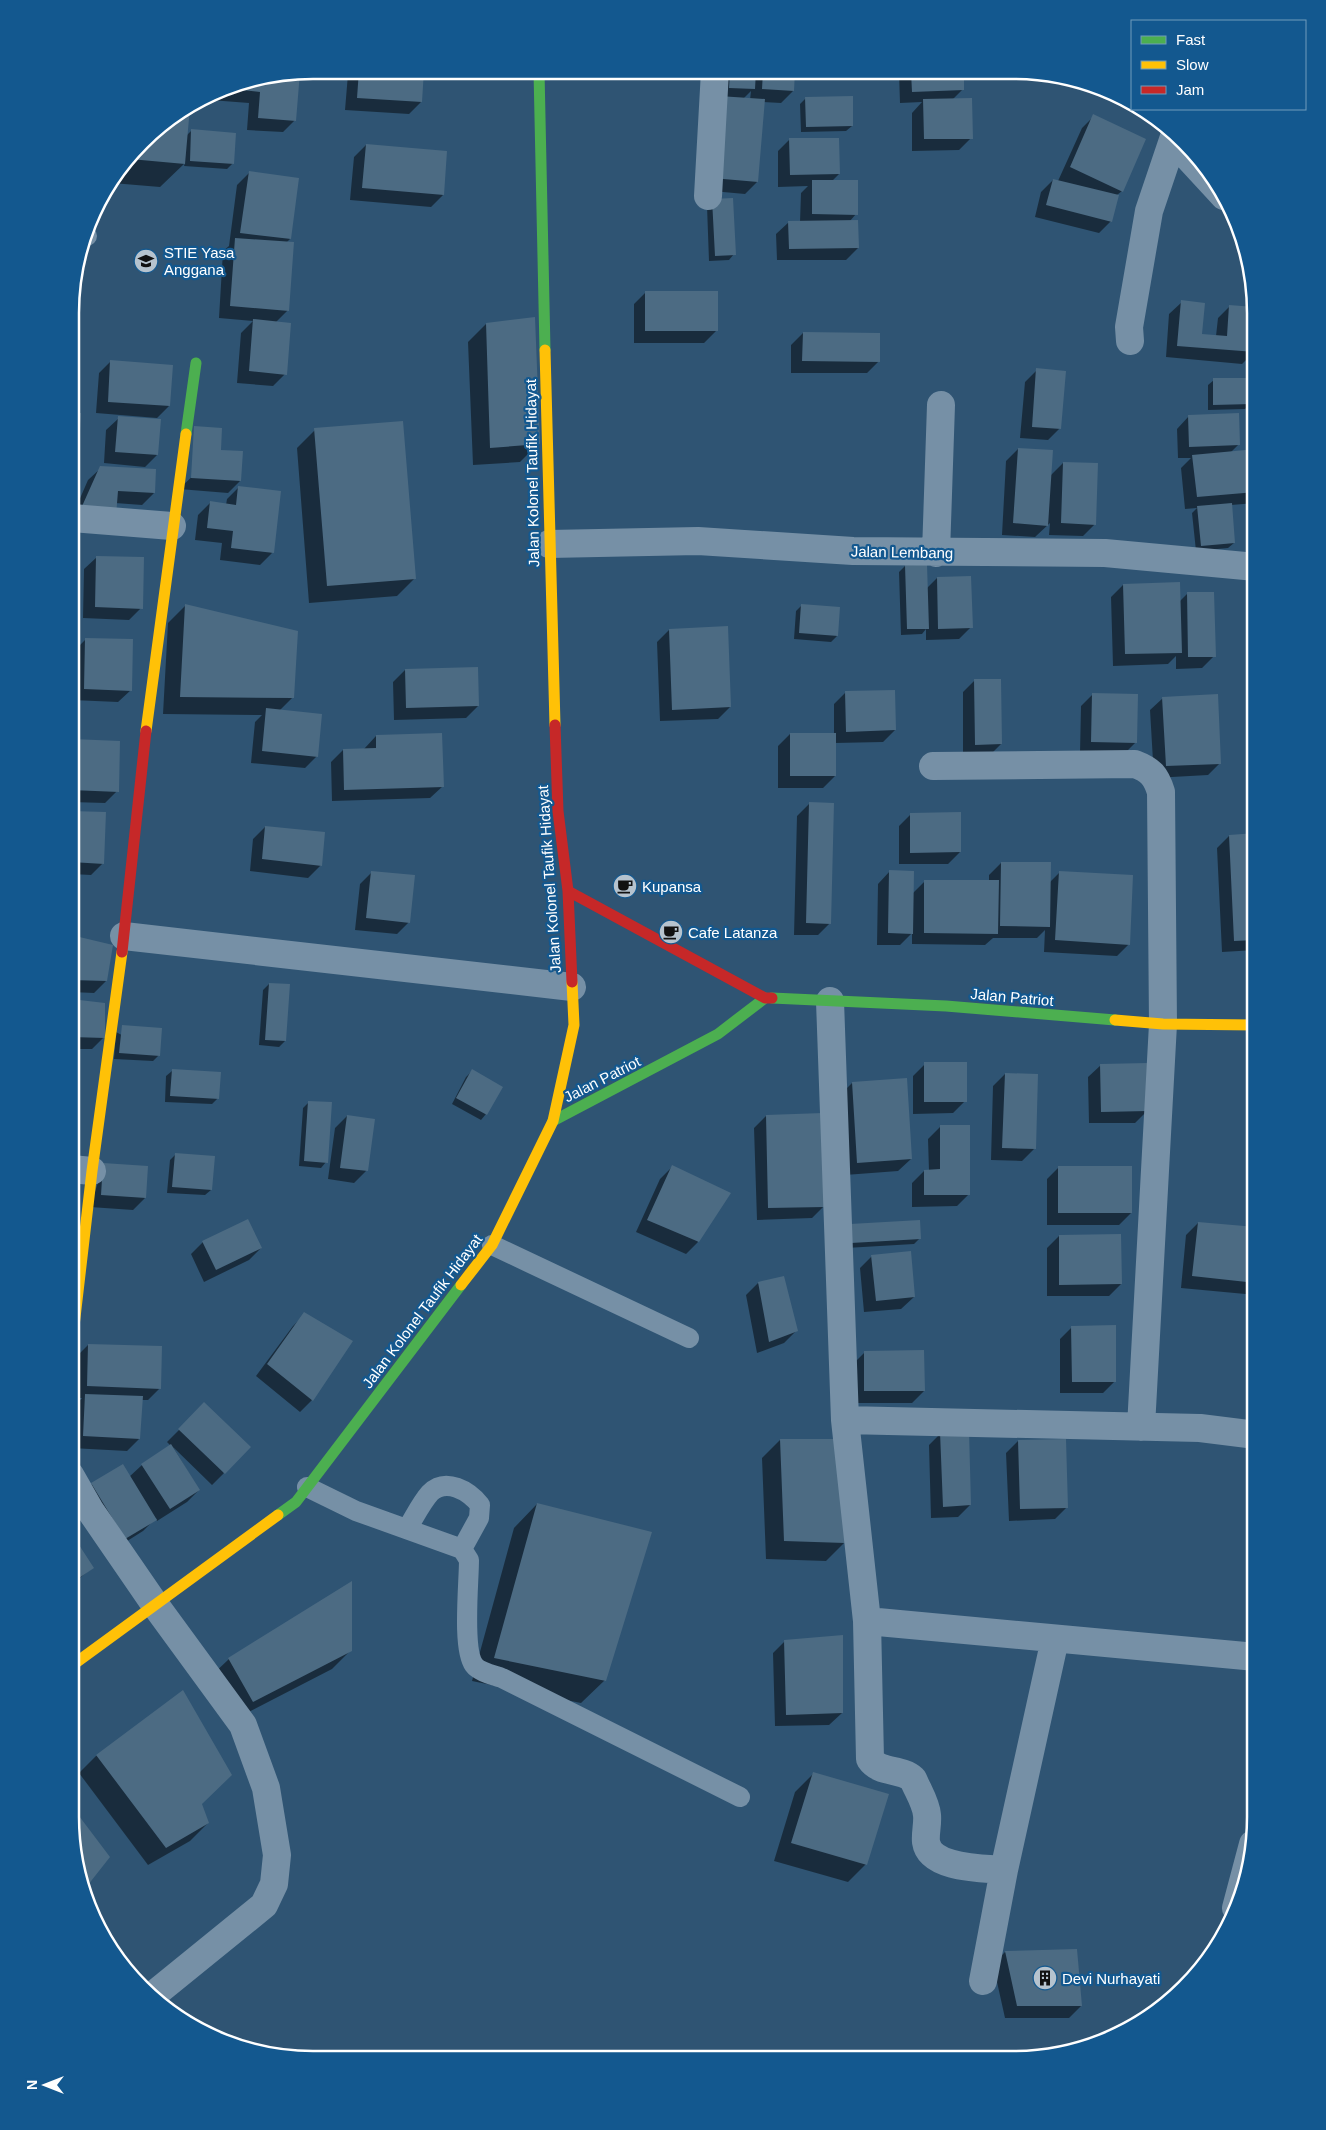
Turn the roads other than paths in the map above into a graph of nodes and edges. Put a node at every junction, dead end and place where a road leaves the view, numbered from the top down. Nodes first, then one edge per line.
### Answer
1 (539, 79) edge
2 (715, 79) edge
3 (1174, 142) edge
4 (708, 196) dead end
5 (1130, 341) dead end
6 (196, 364) dead end
7 (941, 405) dead end
8 (79, 519) edge
9 (172, 526) junction
10 (549, 544) junction
11 (936, 553) junction
12 (1247, 565) edge
13 (933, 766) dead end
14 (568, 891) junction
15 (124, 936) junction
16 (572, 987) junction
17 (765, 998) junction
18 (830, 1001) junction
19 (1163, 1024) junction
20 (1247, 1025) edge
21 (553, 1121) junction
22 (81, 1170) edge
23 (79, 1206) edge
24 (492, 1246) junction
25 (689, 1338) dead end
26 (845, 1420) junction
27 (1141, 1427) junction
28 (1247, 1434) edge
29 (308, 1487) junction
30 (79, 1491) edge
31 (407, 1529) junction
32 (462, 1549) junction
33 (156, 1606) junction
34 (867, 1621) junction
35 (1055, 1639) junction
36 (1247, 1656) edge
37 (79, 1661) edge
38 (740, 1797) dead end
39 (1004, 1870) junction
40 (983, 1981) dead end
41 (157, 1992) edge

1 - 10 main road, Jalan Kolonel Taufik Hidayat
2 - 4 street
3 - 5 street
6 - 9 main road
7 - 11 street
8 - 9 street
9 - 15 main road
10 - 11 street, Jalan Lembang
10 - 14 main road, Jalan Kolonel Taufik Hidayat
11 - 12 street, Jalan Lembang
13 - 19 street
14 - 16 main road, Jalan Kolonel Taufik Hidayat
14 - 17 main road, Jalan Patriot
15 - 16 street
15 - 22 main road
16 - 21 main road, Jalan Kolonel Taufik Hidayat
17 - 18 main road, Jalan Patriot
17 - 21 main road, Jalan Patriot
18 - 19 main road, Jalan Patriot
18 - 26 street
19 - 20 main road, Jalan Patriot
19 - 27 street
21 - 24 main road, Jalan Kolonel Taufik Hidayat
22 - 23 main road
24 - 25 lane
24 - 29 main road, Jalan Kolonel Taufik Hidayat
26 - 27 street
26 - 34 street
27 - 28 street
29 - 31 lane
29 - 33 main road, Jalan Kolonel Taufik Hidayat
30 - 33 street
31 - 32 lane
31 - 32 lane
32 - 38 lane
33 - 37 main road, Jalan Kolonel Taufik Hidayat
33 - 41 street
34 - 35 street
34 - 39 street
35 - 36 street
35 - 39 street
39 - 40 street

